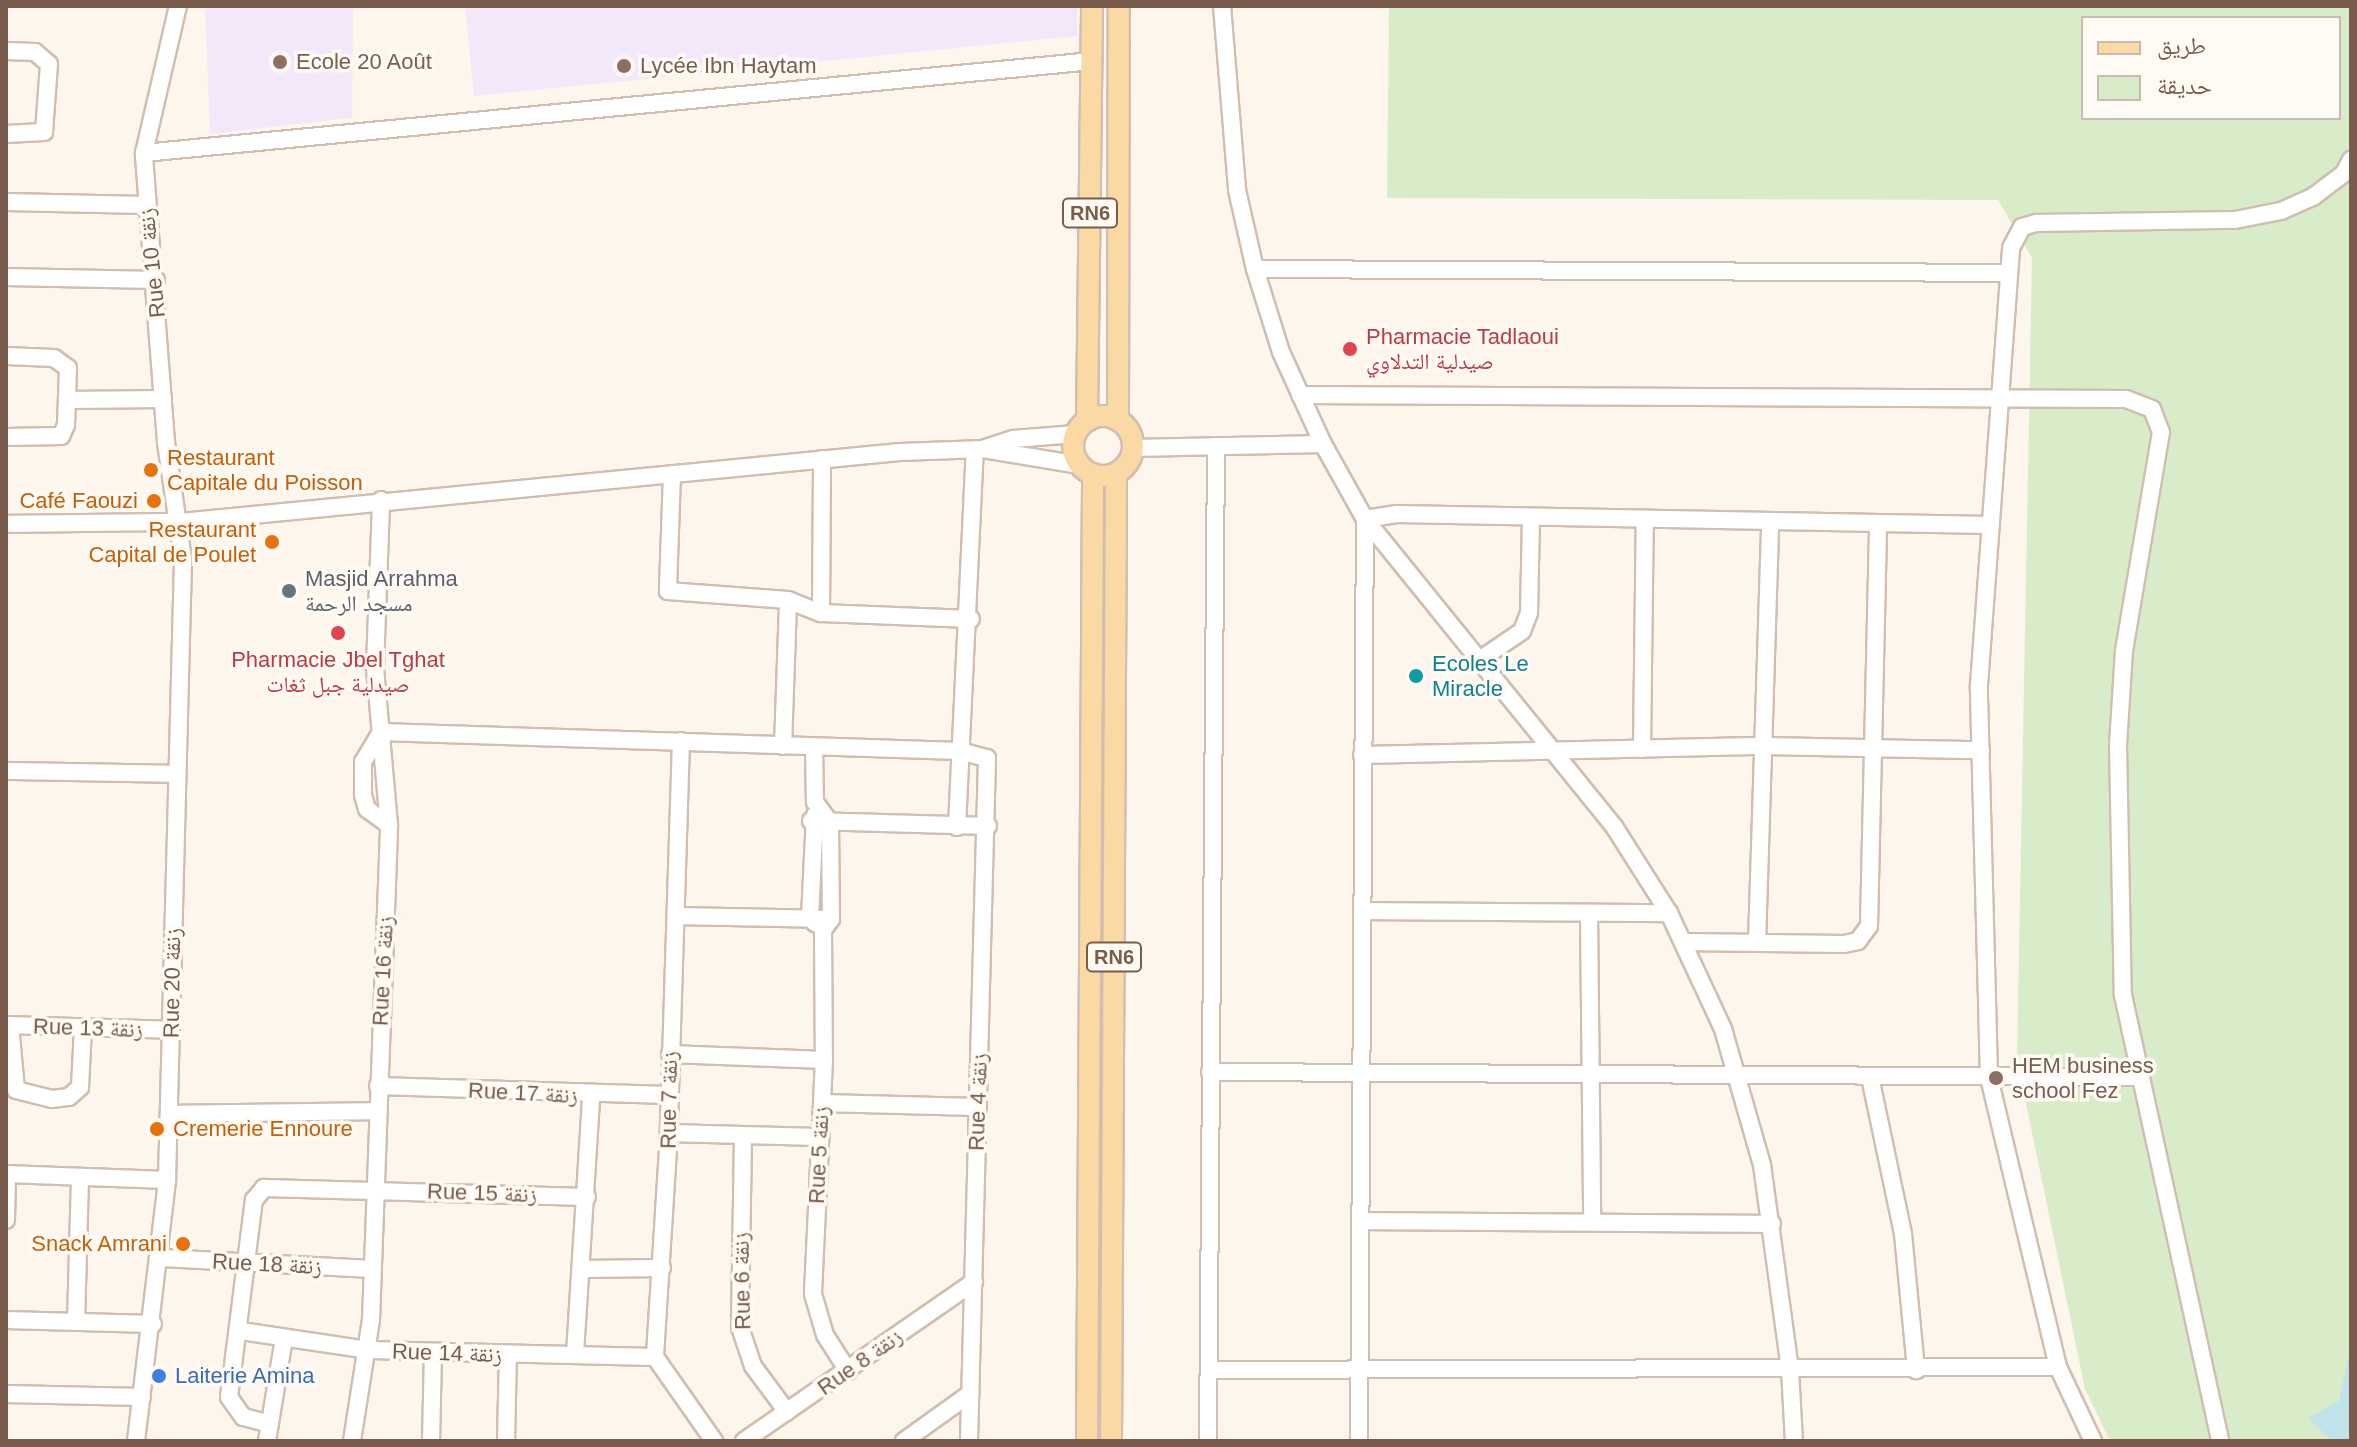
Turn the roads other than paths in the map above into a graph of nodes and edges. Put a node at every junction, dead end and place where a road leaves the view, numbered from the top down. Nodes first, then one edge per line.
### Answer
1 (178, 6) edge
2 (1092, 6) edge
3 (1119, 6) edge
4 (1222, 6) edge
5 (6, 51) edge
6 (1092, 61) junction
7 (6, 134) edge
8 (144, 153) junction
9 (2351, 160) edge
10 (6, 202) edge
11 (146, 205) junction
12 (1255, 269) junction
13 (2009, 273) junction
14 (6, 277) edge
15 (156, 280) junction
16 (6, 356) edge
17 (1300, 395) junction
18 (163, 399) junction
19 (67, 400) junction
20 (2001, 400) junction
21 (1118, 420) junction
22 (1082, 427) junction
23 (6, 437) edge
24 (1323, 444) junction
25 (1216, 446) junction
26 (1133, 448) junction
27 (979, 449) junction
28 (822, 459) junction
29 (1087, 469) junction
30 (1116, 473) junction
31 (672, 474) junction
32 (381, 500) junction
33 (1531, 517) junction
34 (1365, 519) junction
35 (1645, 519) junction
36 (1770, 521) junction
37 (181, 522) junction
38 (1878, 523) junction
39 (6, 524) edge
40 (1991, 525) junction
41 (788, 600) junction
42 (821, 613) junction
43 (971, 619) junction
44 (1481, 659) junction
45 (381, 732) junction
46 (681, 741) junction
47 (783, 746) junction
48 (1765, 746) junction
49 (814, 747) junction
50 (1875, 748) junction
51 (1642, 749) junction
52 (1981, 750) junction
53 (960, 751) junction
54 (1558, 752) junction
55 (1362, 755) junction
56 (6, 771) edge
57 (176, 774) junction
58 (814, 816) junction
59 (830, 823) junction
60 (389, 825) junction
61 (988, 826) junction
62 (957, 827) junction
63 (1363, 911) junction
64 (1589, 913) junction
65 (1669, 913) junction
66 (676, 916) junction
67 (810, 918) junction
68 (827, 924) junction
69 (1683, 942) junction
70 (1757, 943) junction
71 (8, 1025) edge
72 (83, 1028) junction
73 (170, 1030) junction
74 (670, 1054) junction
75 (824, 1060) junction
76 (1364, 1070) junction
77 (1210, 1072) junction
78 (1588, 1072) junction
79 (1739, 1074) junction
80 (1870, 1077) junction
81 (1989, 1077) junction
82 (2141, 1077) junction
83 (378, 1086) junction
84 (668, 1095) junction
85 (591, 1097) junction
86 (822, 1103) junction
87 (977, 1107) junction
88 (377, 1111) junction
89 (170, 1114) junction
90 (669, 1133) junction
91 (743, 1136) junction
92 (818, 1137) junction
93 (6, 1174) edge
94 (80, 1178) junction
95 (167, 1180) junction
96 (376, 1190) junction
97 (587, 1197) junction
98 (6, 1220) edge
99 (1592, 1220) junction
100 (1361, 1221) junction
101 (1772, 1224) junction
102 (162, 1258) junction
103 (249, 1264) junction
104 (662, 1268) junction
105 (372, 1269) junction
106 (581, 1269) junction
107 (974, 1282) junction
108 (6, 1320) edge
109 (76, 1322) junction
110 (153, 1324) junction
111 (241, 1331) junction
112 (284, 1338) junction
113 (368, 1350) junction
114 (433, 1354) junction
115 (575, 1354) junction
116 (508, 1356) junction
117 (655, 1357) junction
118 (2058, 1367) junction
119 (1360, 1369) junction
120 (1209, 1370) junction
121 (1790, 1370) junction
122 (1916, 1370) junction
123 (848, 1371) junction
124 (971, 1393) junction
125 (6, 1394) edge
126 (142, 1397) junction
127 (787, 1412) junction
128 (269, 1433) edge
129 (136, 1441) edge
130 (352, 1441) edge
131 (431, 1441) edge
132 (506, 1441) edge
133 (714, 1441) edge
134 (744, 1441) edge
135 (904, 1441) edge
136 (969, 1441) edge
137 (1087, 1441) edge
138 (1111, 1441) edge
139 (1208, 1441) edge
140 (1359, 1441) edge
141 (1794, 1441) edge
142 (2093, 1441) edge
143 (2220, 1441) edge

1 - 8 street, Rue 10 زنقة
2 - 6 main road, RN6
3 - 21 main road, RN6
4 - 12 street
5 - 7 street
6 - 8 street
6 - 22 main road, RN6
8 - 11 street, Rue 10 زنقة
9 - 13 street
10 - 11 street
11 - 15 street, Rue 10 زنقة
12 - 13 street
12 - 17 street
13 - 20 street
14 - 15 street
15 - 18 street, Rue 10 زنقة
16 - 19 street
17 - 20 street
17 - 24 street
18 - 19 street
18 - 37 street, Rue 10 زنقة
19 - 23 street
20 - 40 street
20 - 82 street
21 - 22 main road
21 - 26 main road, RN6
22 - 27 street
22 - 29 main road, RN6
24 - 25 street
24 - 34 street
25 - 26 street
25 - 77 street
26 - 30 main road
27 - 28 street
27 - 29 street
27 - 43 street
28 - 31 street
28 - 42 street
29 - 30 main road
29 - 137 main road, RN6
30 - 138 main road, RN6
31 - 32 street
31 - 41 street
32 - 37 street
32 - 45 street, Rue 16 زنقة
33 - 34 street
33 - 35 street
33 - 44 street
34 - 44 street
34 - 55 street
35 - 36 street
35 - 51 street
36 - 38 street
36 - 48 street
37 - 39 street
37 - 57 street, Rue 20 زنقة
38 - 40 street
38 - 50 street
40 - 52 street
41 - 42 street
41 - 47 street
42 - 43 street
43 - 53 street
44 - 54 street
45 - 46 street
45 - 60 street, Rue 16 زنقة
45 - 60 street
46 - 47 street
46 - 66 street, Rue 7 زنقة
47 - 49 street
48 - 50 street
48 - 51 street
48 - 70 street
49 - 53 street
49 - 58 street
50 - 52 street
50 - 70 street
51 - 54 street
52 - 81 street
53 - 61 street, Rue 4 زنقة
53 - 62 street
54 - 55 street
54 - 65 street
55 - 63 street
56 - 57 street
57 - 73 street, Rue 20 زنقة
58 - 59 street
58 - 67 street
59 - 62 street
59 - 68 street, Rue 5 زنقة
60 - 83 street, Rue 16 زنقة
61 - 62 street
61 - 87 street, Rue 4 زنقة
63 - 64 street
63 - 76 street
64 - 65 street
64 - 78 street
65 - 69 street
66 - 67 street
66 - 74 street, Rue 7 زنقة
67 - 68 street
68 - 75 street, Rue 5 زنقة
69 - 70 street
69 - 79 street
71 - 72 street, Rue 13 زنقة
71 - 72 street
72 - 73 street, Rue 13 زنقة
73 - 89 street, Rue 20 زنقة
74 - 75 street
74 - 84 street, Rue 7 زنقة
75 - 86 street, Rue 5 زنقة
76 - 77 street
76 - 78 street
76 - 100 street
77 - 120 street
78 - 79 street
78 - 99 street
79 - 80 street
79 - 101 street
80 - 81 street
80 - 122 street
81 - 82 street
81 - 118 street
82 - 143 street
83 - 85 street, Rue 17 زنقة
83 - 88 street, Rue 16 زنقة
84 - 85 street, Rue 17 زنقة
84 - 90 street, Rue 7 زنقة
85 - 97 street
86 - 87 street
86 - 92 street, Rue 5 زنقة
87 - 107 street, Rue 4 زنقة
88 - 89 street
88 - 96 street, Rue 16 زنقة
89 - 95 street, Rue 20 زنقة
90 - 91 street
90 - 104 street, Rue 7 زنقة
91 - 92 street
91 - 127 street, Rue 6 زنقة
92 - 123 street, Rue 5 زنقة
93 - 94 street
93 - 98 street
94 - 95 street
94 - 109 street
95 - 102 street, Rue 20 زنقة
96 - 97 street, Rue 15 زنقة
96 - 103 street
96 - 105 street, Rue 16 زنقة
97 - 106 street
99 - 100 street
99 - 101 street
100 - 119 street
101 - 121 street
102 - 103 street, Rue 18 زنقة
102 - 110 street, Rue 20 زنقة
103 - 105 street, Rue 18 زنقة
103 - 111 street
104 - 106 street
104 - 117 street, Rue 7 زنقة
105 - 113 street, Rue 16 زنقة
106 - 115 street
107 - 123 street, Rue 8 زنقة
107 - 124 street, Rue 4 زنقة
108 - 109 street
109 - 110 street
110 - 126 street, Rue 20 زنقة
111 - 112 street, Rue 14 زنقة
111 - 128 street
112 - 113 street, Rue 14 زنقة
112 - 128 street
113 - 114 street, Rue 14 زنقة
113 - 130 street, Rue 16 زنقة
114 - 116 street, Rue 14 زنقة
114 - 131 street
115 - 116 street, Rue 14 زنقة
115 - 117 street, Rue 14 زنقة
116 - 132 street
117 - 133 street
118 - 122 street
118 - 142 street
119 - 120 street
119 - 121 street
119 - 140 street
120 - 139 street
121 - 122 street
121 - 141 street
123 - 127 street, Rue 8 زنقة
124 - 135 street
124 - 136 street, Rue 4 زنقة
125 - 126 street
126 - 129 street, Rue 20 زنقة
127 - 134 street, Rue 8 زنقة

